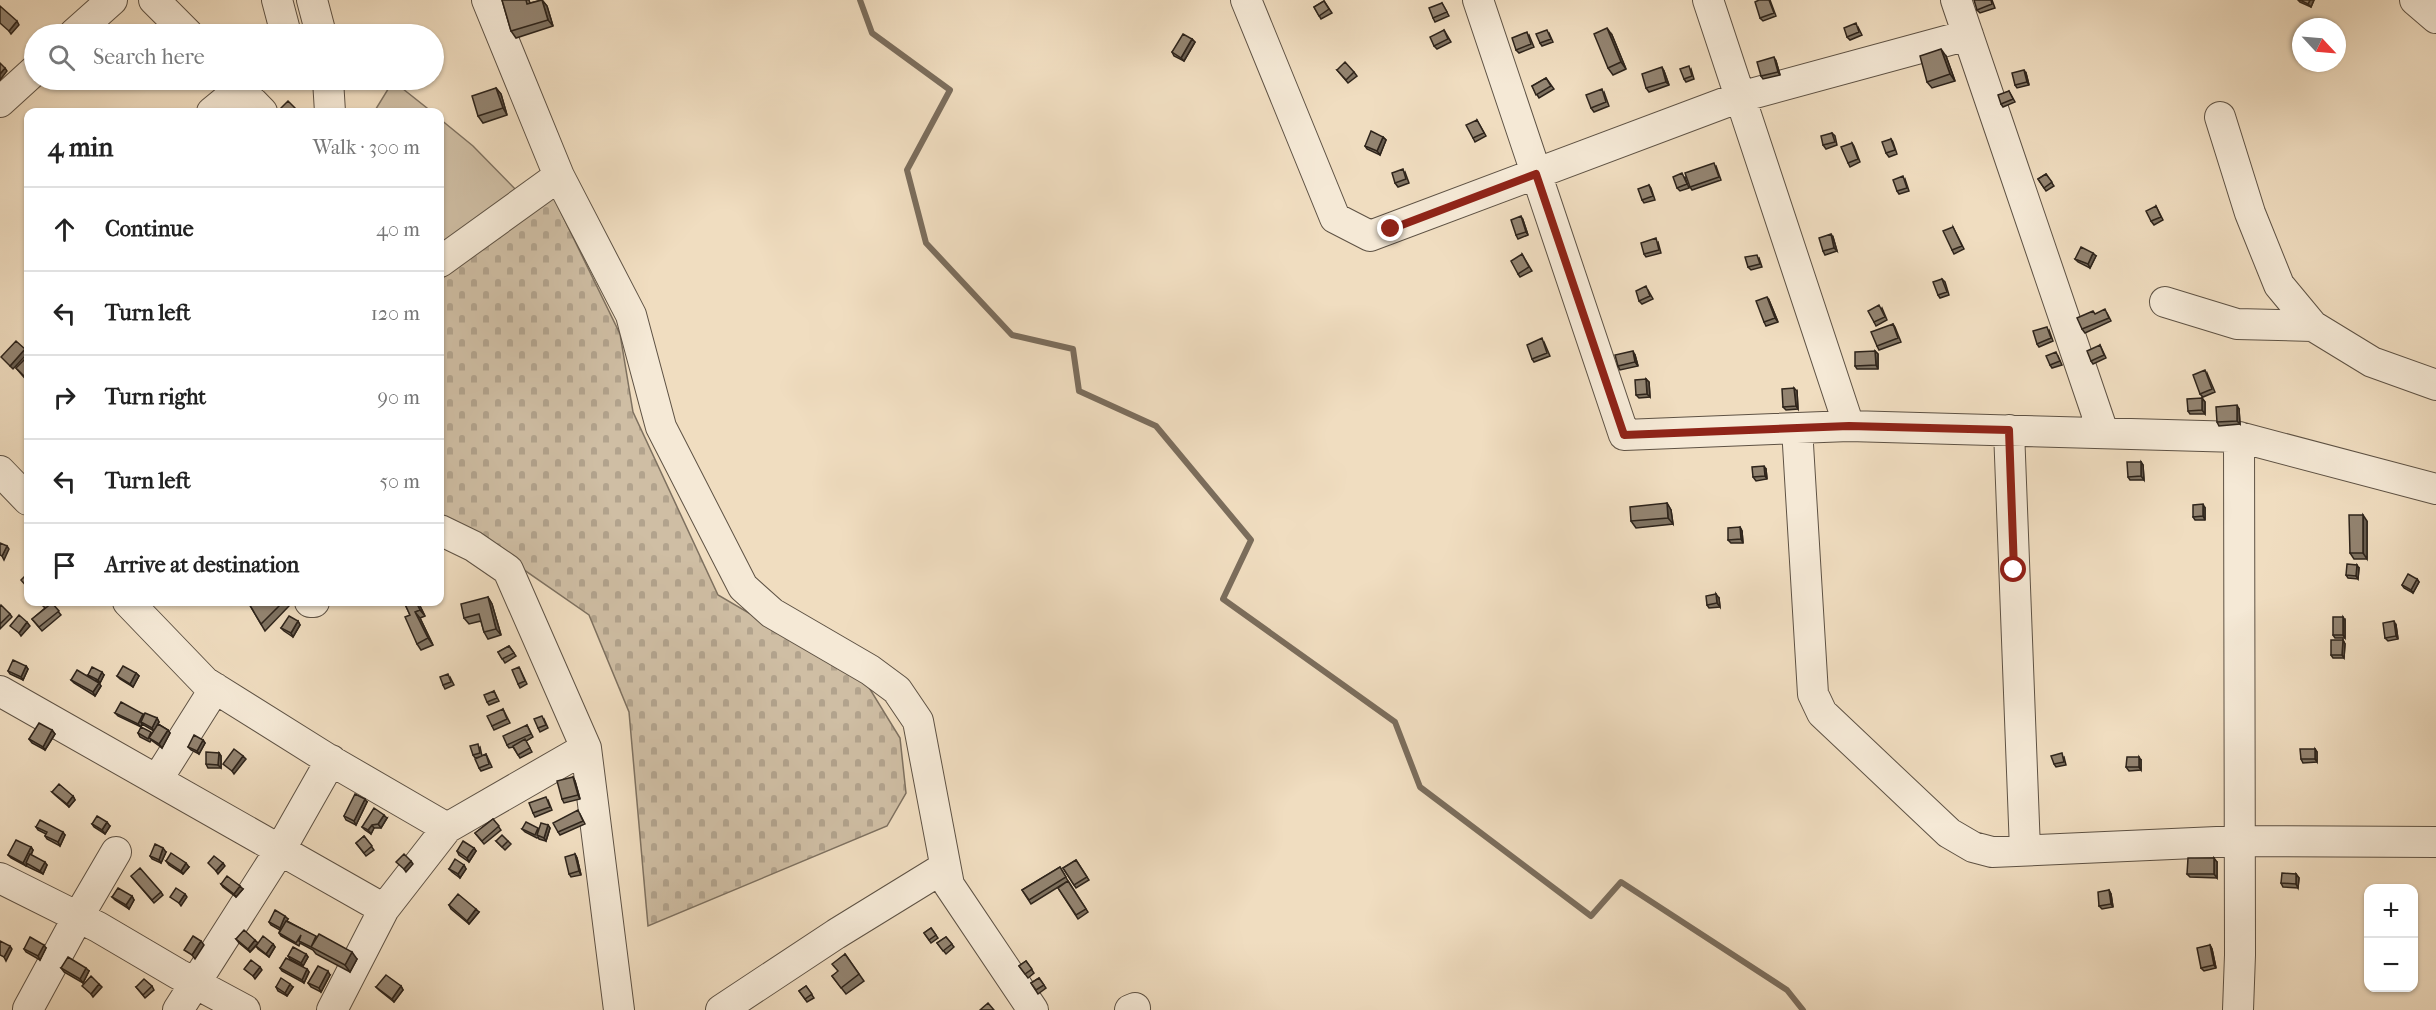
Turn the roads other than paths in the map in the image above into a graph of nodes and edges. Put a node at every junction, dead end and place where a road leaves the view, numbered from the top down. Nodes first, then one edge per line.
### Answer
1 (112, 0) edge
2 (154, 0) edge
3 (277, 0) edge
4 (312, 0) edge
5 (487, 0) edge
6 (1246, 0) edge
7 (1478, 0) edge
8 (1708, 0) edge
9 (1956, 0) edge
10 (2415, 0) edge
11 (2436, 18) edge
12 (85, 24) edge
13 (178, 24) edge
14 (283, 24) edge
15 (318, 24) edge
16 (1968, 35) junction
17 (24, 80) edge
18 (234, 90) edge
19 (246, 90) edge
20 (329, 90) edge
21 (1740, 97) junction
22 (0, 102) edge
23 (217, 108) edge
24 (259, 108) edge
25 (330, 108) edge
26 (2220, 117) dead end
27 (1536, 174) junction
28 (559, 176) junction
29 (444, 259) edge
30 (2165, 302) dead end
31 (2313, 326) junction
32 (2436, 385) edge
33 (1849, 426) junction
34 (1797, 428) junction
35 (2009, 430) junction
36 (2103, 432) junction
37 (2239, 437) junction
38 (0, 471) edge
39 (2436, 489) edge
40 (24, 496) edge
41 (444, 532) edge
42 (132, 606) edge
43 (215, 688) junction
44 (0, 691) edge
45 (586, 747) junction
46 (331, 760) junction
47 (157, 780) junction
48 (447, 828) junction
49 (2239, 841) junction
50 (2436, 842) edge
51 (280, 850) junction
52 (2025, 850) junction
53 (116, 852) dead end
54 (945, 867) junction
55 (0, 878) edge
56 (384, 909) junction
57 (78, 917) junction
58 (195, 983) junction
59 (28, 1009) edge
60 (178, 1010) edge
61 (245, 1010) edge
62 (332, 1010) edge
63 (620, 1010) edge
64 (721, 1010) edge
65 (1033, 1010) edge
66 (2238, 1010) edge

1 - 12 street
2 - 13 street
3 - 14 street
4 - 15 street
5 - 28 street
6 - 27 street
7 - 27 street
8 - 21 street
9 - 16 street
10 - 11 street
16 - 21 street
16 - 36 street
17 - 22 street
18 - 23 street
19 - 24 street
20 - 25 street
21 - 27 street
21 - 33 street
26 - 31 street
27 - 34 street
28 - 29 street
28 - 54 street
30 - 31 street
31 - 32 street
33 - 34 street
33 - 35 street
34 - 52 street
35 - 36 street
35 - 52 street
36 - 37 street
37 - 39 street
37 - 49 street
38 - 40 street
41 - 45 street
42 - 43 street
43 - 46 street
43 - 47 street
44 - 47 street
45 - 48 street
45 - 63 street
46 - 48 street
46 - 51 street
47 - 51 street
48 - 56 street
49 - 50 street
49 - 52 street
49 - 66 street
51 - 56 street
51 - 58 street
53 - 57 street
54 - 64 street
54 - 65 street
55 - 57 street
56 - 62 street
57 - 58 street
57 - 59 street
58 - 60 street
58 - 61 street

